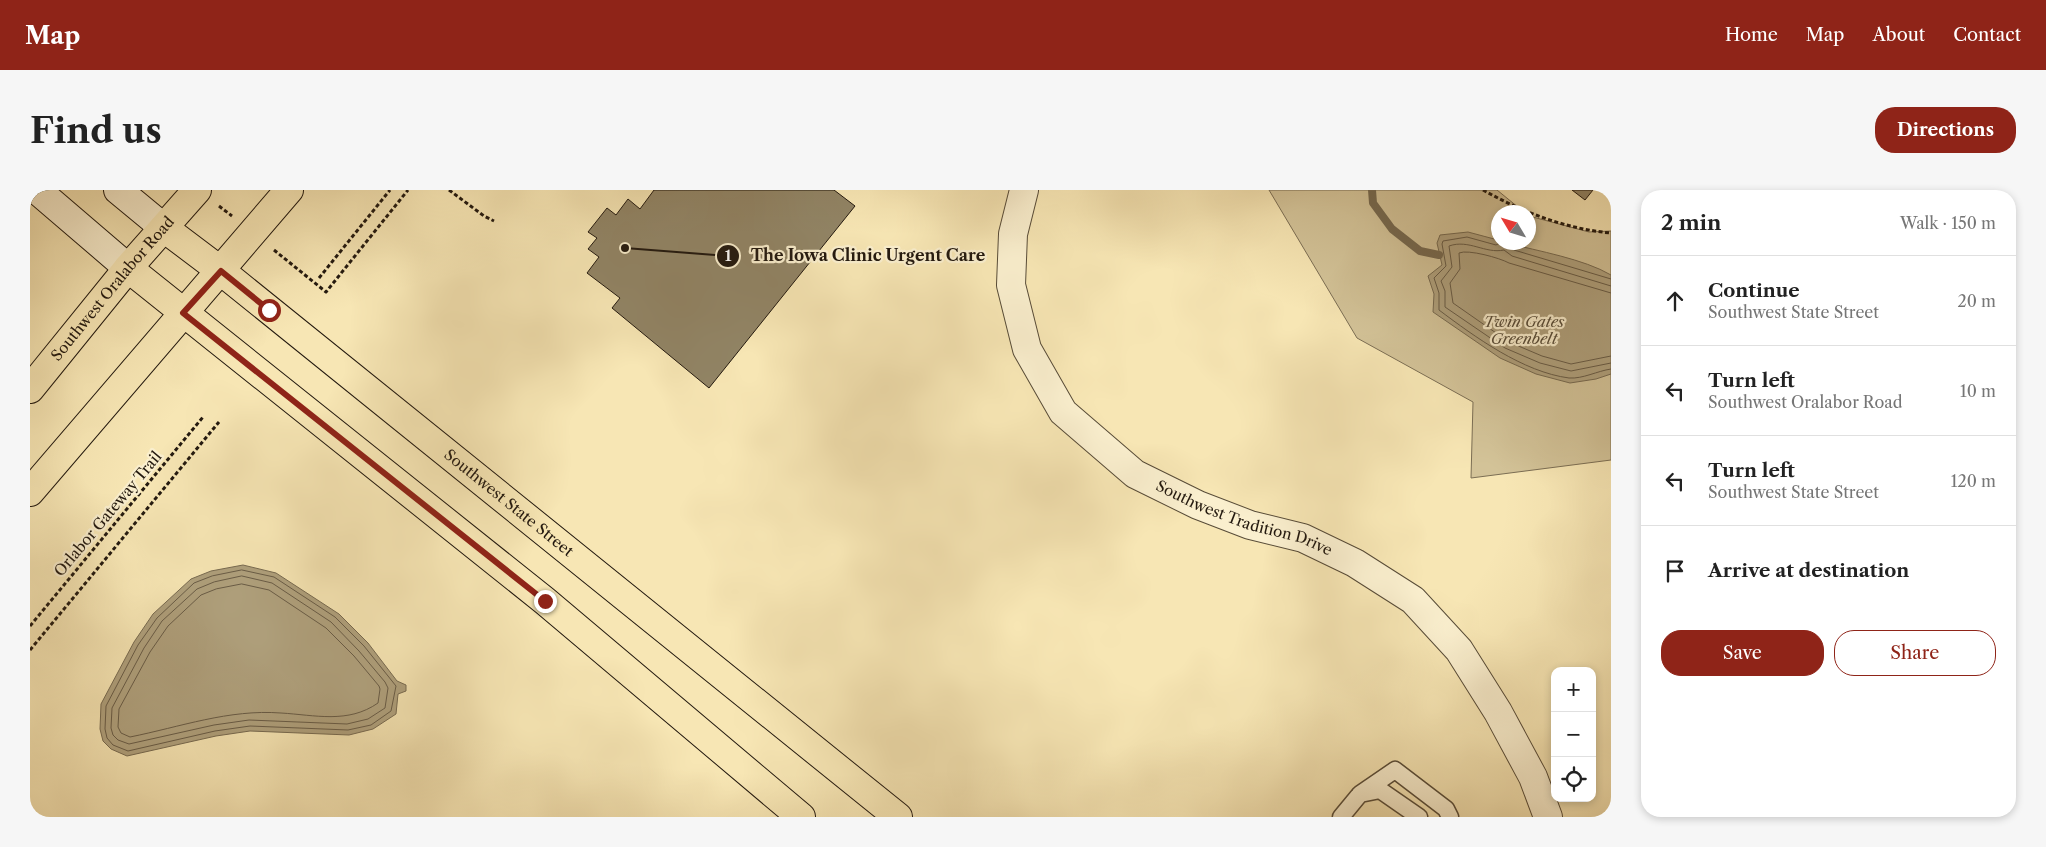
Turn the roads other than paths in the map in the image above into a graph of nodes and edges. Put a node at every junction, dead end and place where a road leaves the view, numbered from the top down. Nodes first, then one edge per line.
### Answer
1 (36, 190) edge
2 (118, 190) edge
3 (197, 190) edge
4 (289, 190) edge
5 (1024, 190) edge
6 (164, 228) junction
7 (128, 268) junction
8 (221, 271) junction
9 (183, 313) junction
10 (30, 389) edge
11 (30, 492) edge
12 (1360, 794) junction
13 (801, 817) edge
14 (898, 817) edge
15 (1341, 817) edge
16 (1419, 817) edge
17 (1450, 817) edge
18 (1548, 817) edge

1 - 7 street
2 - 6 street, Southwest State Street
3 - 6 main road, Southwest Oralabor Road
4 - 8 main road
5 - 18 street, Southwest Tradition Drive
6 - 7 main road, Southwest Oralabor Road
6 - 8 main road, Southwest State Street
7 - 9 main road
7 - 10 main road, Southwest Oralabor Road
8 - 9 main road
8 - 14 main road, Southwest State Street
9 - 11 main road
9 - 13 main road
12 - 15 lane
12 - 16 lane
12 - 17 lane

